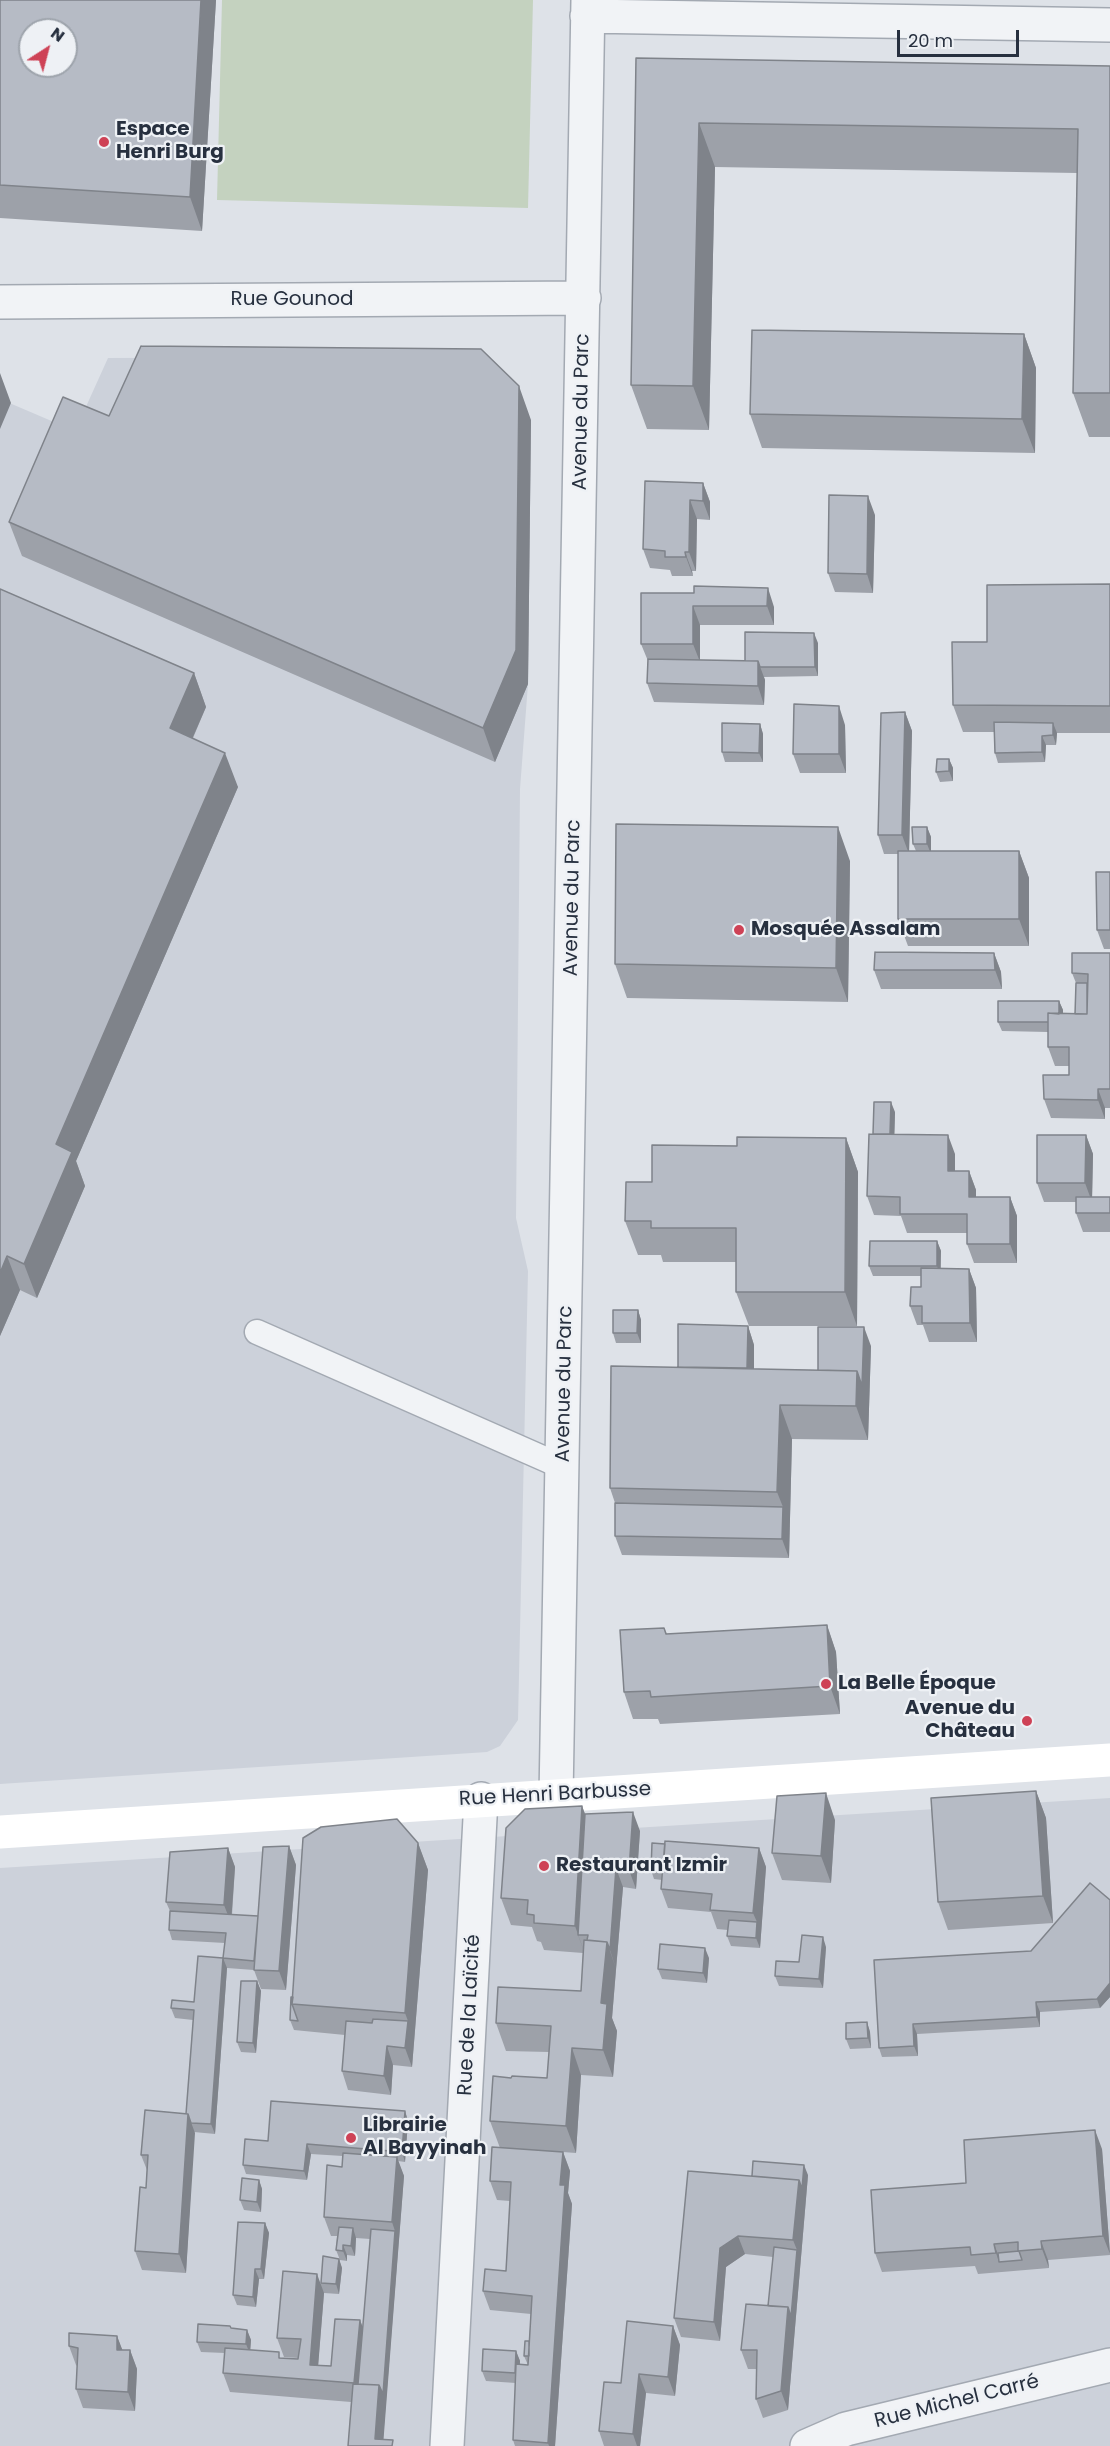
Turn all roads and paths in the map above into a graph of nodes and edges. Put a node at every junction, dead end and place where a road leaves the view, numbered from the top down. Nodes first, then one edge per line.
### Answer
1 (587, 8) edge
2 (1110, 25) edge
3 (584, 298) junction
4 (0, 302) edge
5 (257, 1332) dead end
6 (563, 1467) junction
7 (1110, 1760) edge
8 (556, 1796) junction
9 (481, 1800) junction
10 (0, 1832) edge
11 (1110, 2365) edge
12 (447, 2446) edge
13 (807, 2446) edge

1 - 2 street
1 - 3 street, Avenue du Parc
3 - 4 street, Rue Gounod
3 - 6 street, Avenue du Parc
5 - 6 lane
6 - 8 street, Avenue du Parc
7 - 8 street, Rue Henri Barbusse
8 - 9 street, Rue Henri Barbusse
9 - 10 street, Rue Henri Barbusse
9 - 12 street, Rue de la Laïcité
11 - 13 street, Rue Michel Carré

